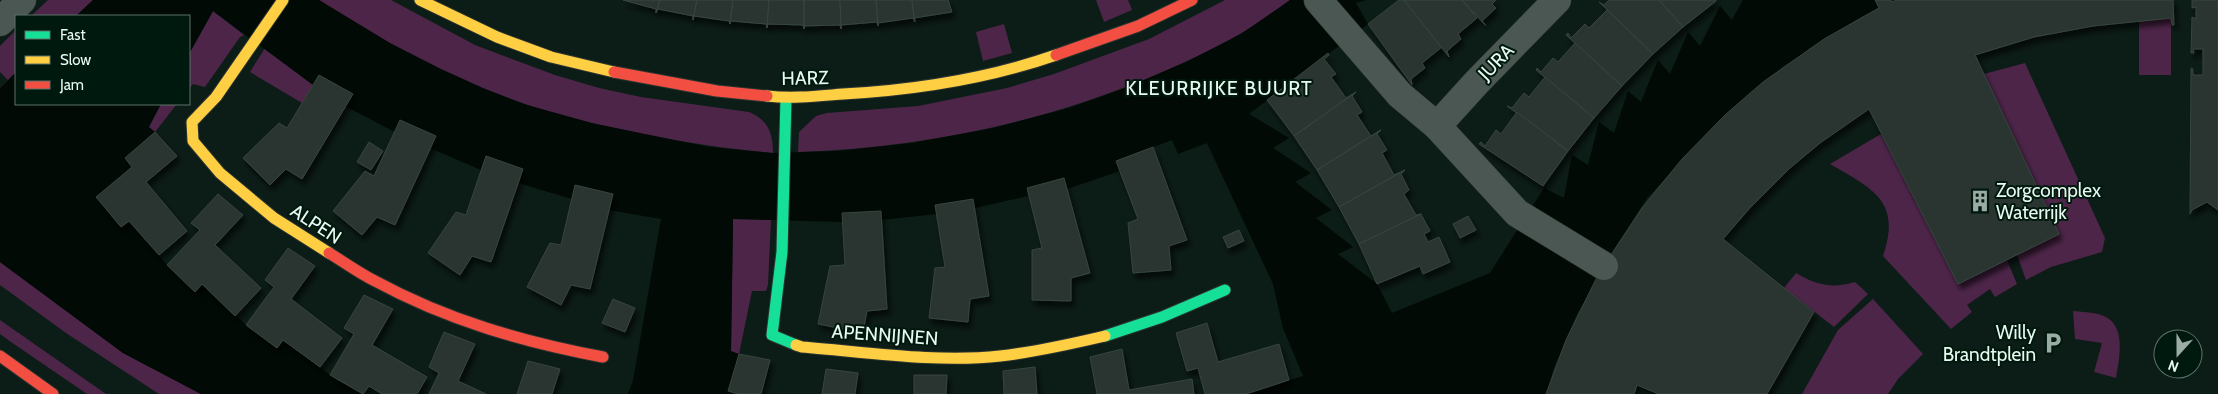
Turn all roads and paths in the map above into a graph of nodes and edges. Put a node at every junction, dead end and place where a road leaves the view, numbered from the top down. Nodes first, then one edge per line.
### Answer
1 (22, 0) edge
2 (283, 0) edge
3 (420, 0) edge
4 (1192, 0) edge
5 (1318, 0) edge
6 (1557, 0) edge
7 (0, 22) edge
8 (786, 98) junction
9 (1436, 126) junction
10 (1604, 266) dead end
11 (1225, 290) dead end
12 (0, 356) edge
13 (603, 357) dead end
14 (53, 394) edge

1 - 7 street
2 - 13 street, ALPEN
3 - 8 street, HARZ
4 - 8 street, HARZ
5 - 9 street
6 - 9 street, JURA
8 - 11 street, APENNIJNEN
9 - 10 street
12 - 14 street

